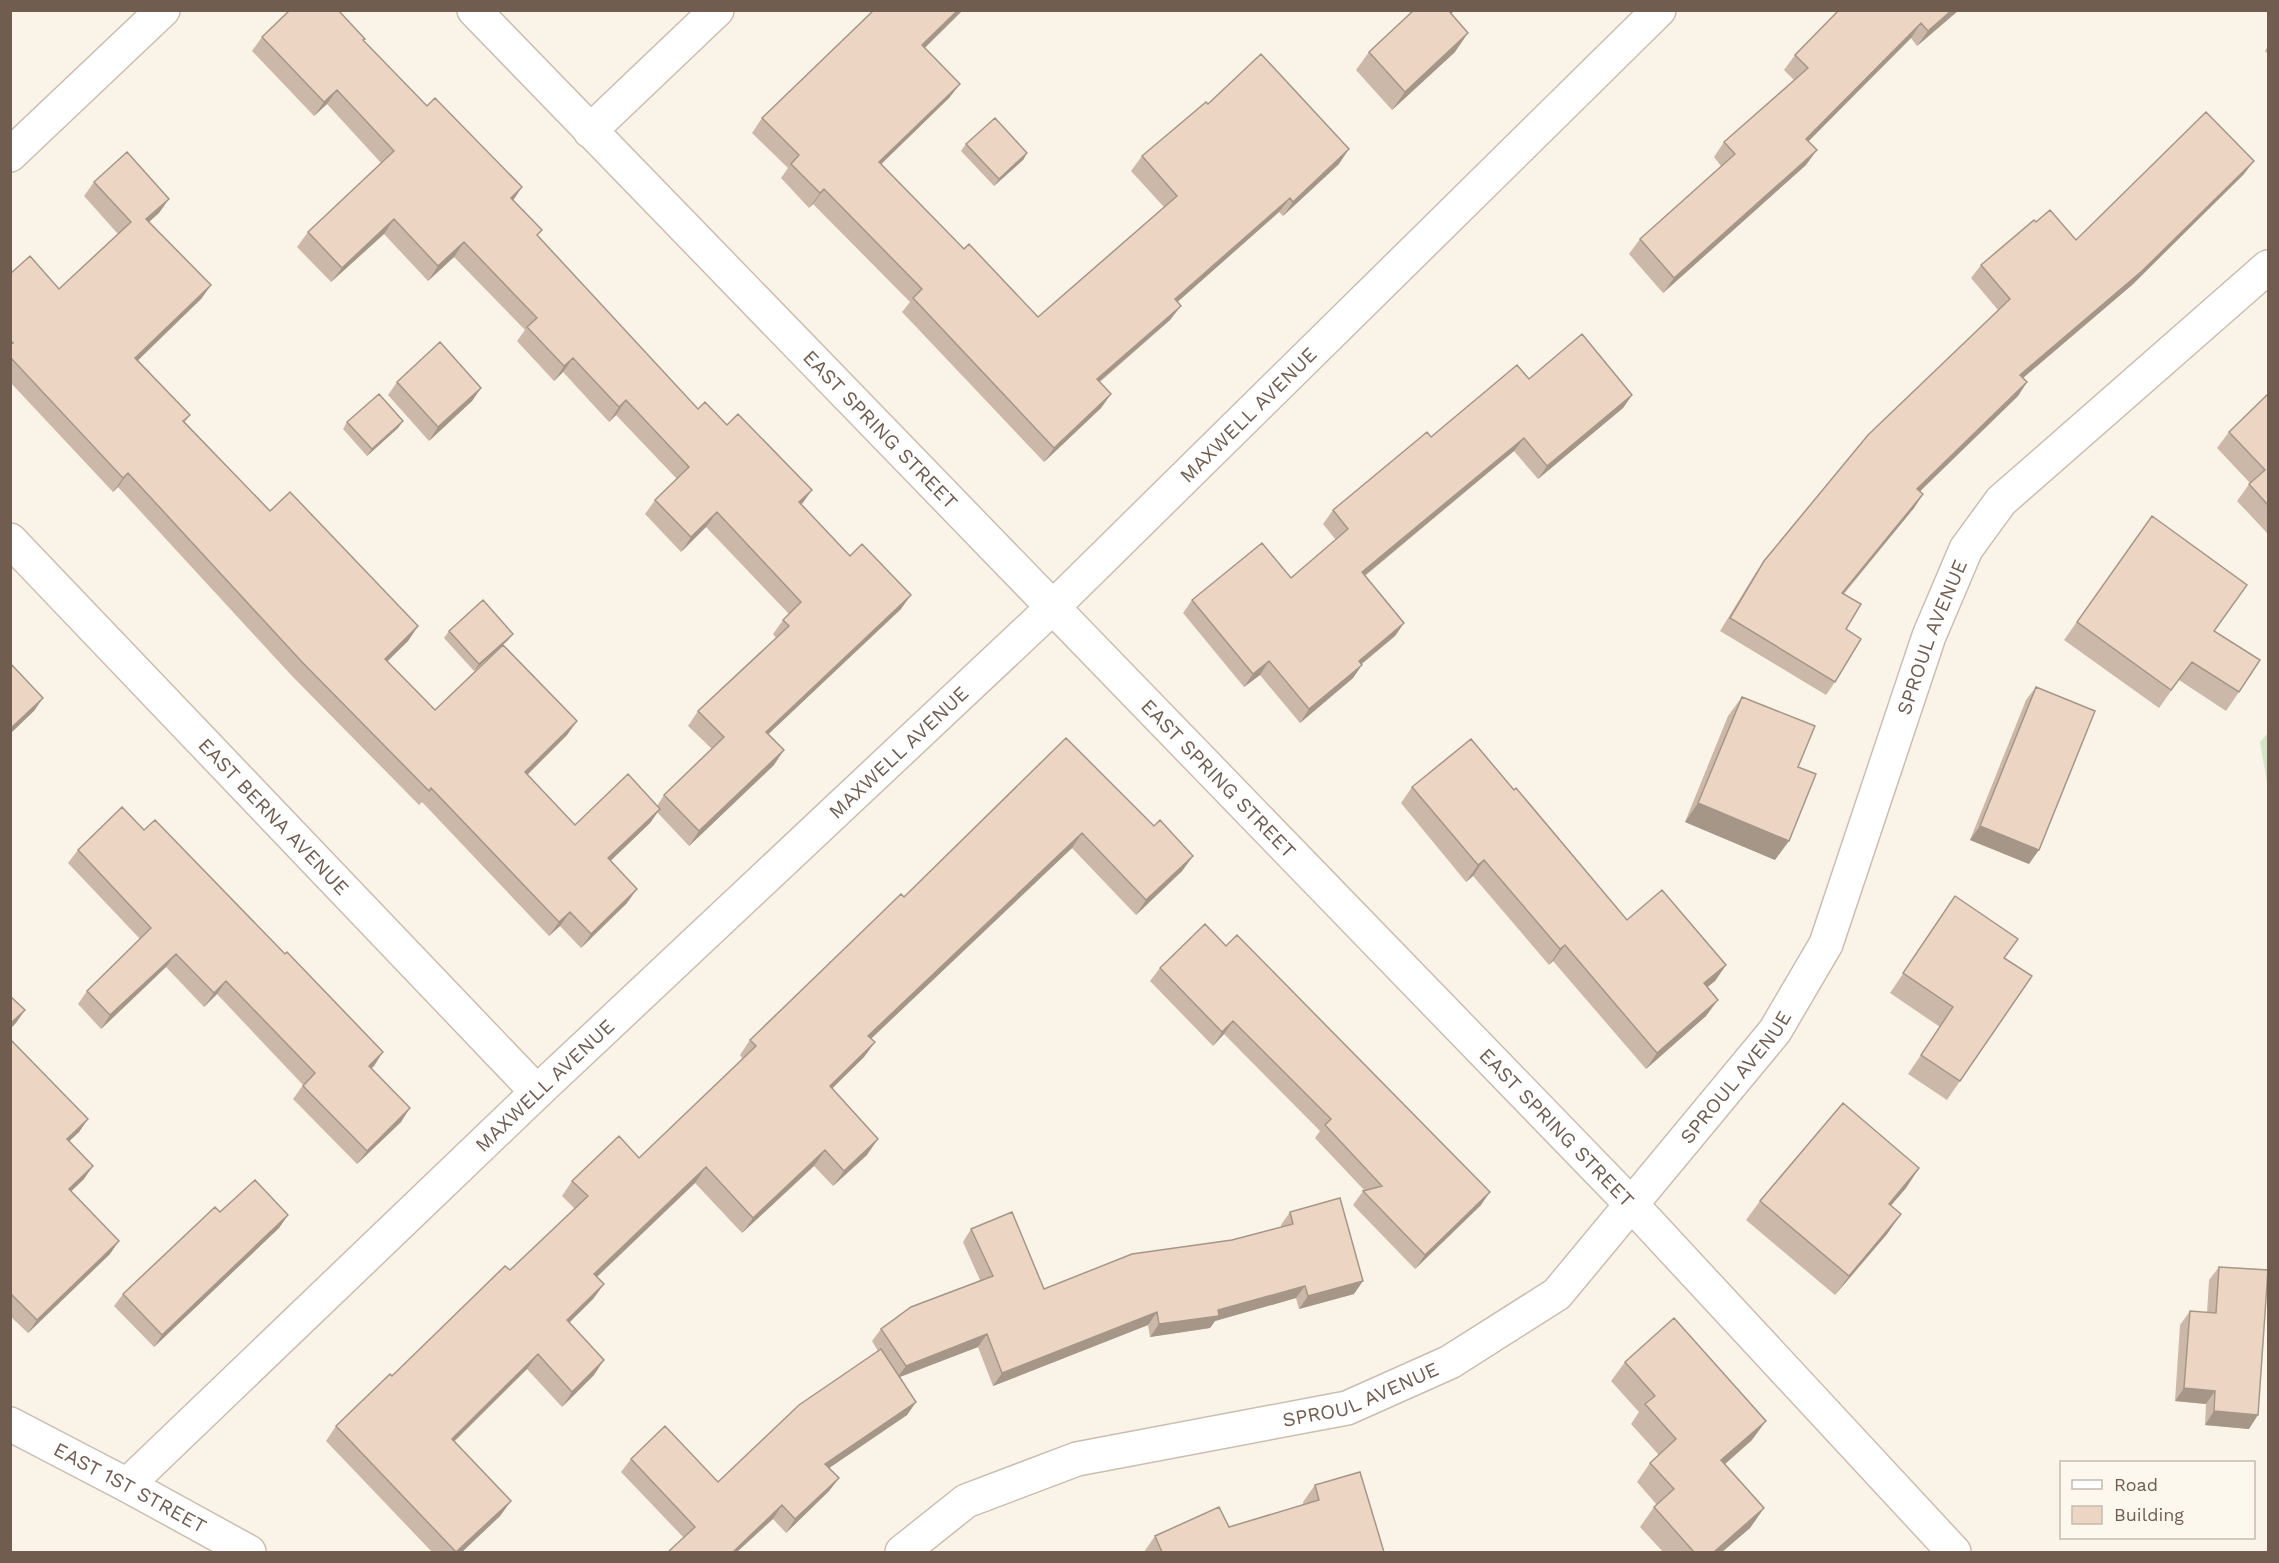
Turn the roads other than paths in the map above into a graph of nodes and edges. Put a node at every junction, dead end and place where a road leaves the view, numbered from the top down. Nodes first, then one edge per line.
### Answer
1 (163, 10) edge
2 (474, 10) edge
3 (717, 10) edge
4 (1659, 10) edge
5 (590, 131) junction
6 (10, 155) edge
7 (2268, 267) edge
8 (10, 540) edge
9 (1052, 608) junction
10 (537, 1092) junction
11 (1632, 1206) junction
12 (10, 1424) edge
13 (127, 1485) junction
14 (249, 1552) edge
15 (902, 1552) edge
16 (1954, 1552) edge

1 - 6 street
2 - 5 street, EAST SPRING STREET
3 - 5 street
4 - 9 street, MAXWELL AVENUE
5 - 9 street, EAST SPRING STREET
7 - 11 street, SPROUL AVENUE
8 - 10 street, EAST BERNA AVENUE
9 - 10 street, MAXWELL AVENUE
9 - 11 street, EAST SPRING STREET
10 - 13 street, MAXWELL AVENUE
11 - 15 street, SPROUL AVENUE
11 - 16 street, EAST SPRING STREET
12 - 13 street, EAST 1ST STREET
13 - 14 street, EAST 1ST STREET

